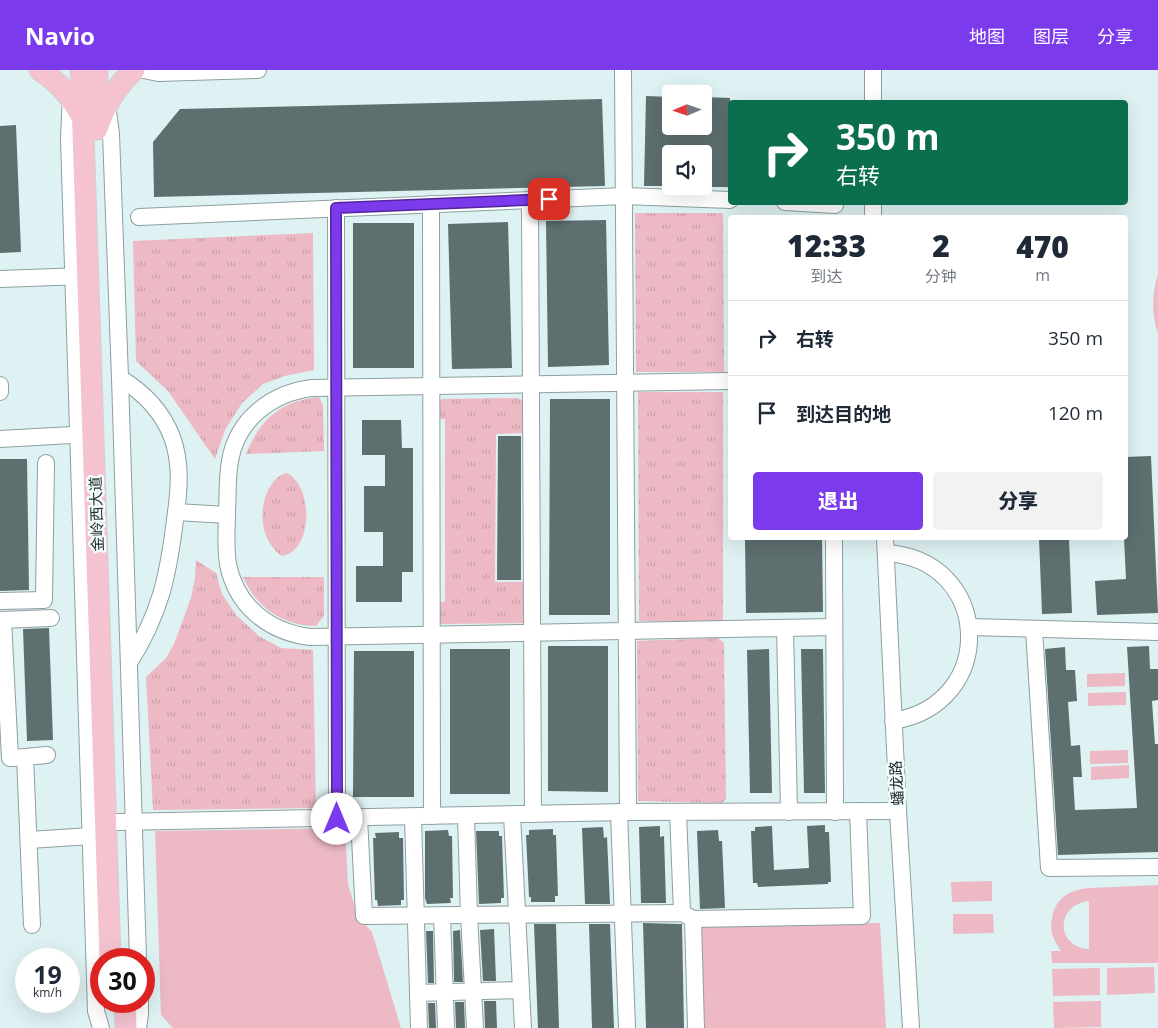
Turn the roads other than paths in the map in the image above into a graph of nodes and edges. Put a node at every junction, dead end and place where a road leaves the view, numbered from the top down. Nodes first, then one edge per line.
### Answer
1 (40, 70) edge
2 (73, 70) edge
3 (82, 70) edge
4 (97, 70) edge
5 (104, 70) edge
6 (134, 70) edge
7 (144, 70) edge
8 (258, 70) edge
9 (623, 70) edge
10 (872, 70) edge
11 (71, 99) junction
12 (873, 100) edge
13 (108, 104) junction
14 (90, 123) junction
15 (624, 196) junction
16 (530, 200) junction
17 (728, 200) edge
18 (431, 204) junction
19 (810, 205) edge
20 (336, 208) junction
21 (835, 208) edge
22 (139, 217) dead end
23 (81, 276) junction
24 (0, 279) edge
25 (120, 378) junction
26 (728, 381) edge
27 (625, 382) junction
28 (531, 384) junction
29 (0, 385) edge
30 (431, 386) junction
31 (336, 388) junction
32 (0, 392) edge
33 (86, 434) junction
34 (0, 440) edge
35 (46, 463) dead end
36 (176, 512) junction
37 (227, 515) junction
38 (834, 540) edge
39 (886, 545) edge
40 (0, 601) edge
41 (51, 618) dead end
42 (2, 620) edge
43 (834, 627) junction
44 (969, 627) junction
45 (785, 628) junction
46 (1034, 630) junction
47 (627, 632) junction
48 (1158, 632) edge
49 (532, 633) junction
50 (432, 635) junction
51 (337, 637) junction
52 (129, 664) junction
53 (894, 721) junction
54 (47, 755) dead end
55 (11, 758) edge
56 (858, 811) junction
57 (898, 811) junction
58 (624, 812) junction
59 (678, 812) junction
60 (789, 812) junction
61 (835, 812) junction
62 (533, 814) junction
63 (512, 815) junction
64 (432, 816) junction
65 (466, 816) junction
66 (413, 817) junction
67 (359, 818) junction
68 (337, 819) junction
69 (126, 822) junction
70 (91, 836) junction
71 (29, 840) junction
72 (1158, 867) edge
73 (624, 914) junction
74 (442, 915) junction
75 (468, 915) junction
76 (517, 915) junction
77 (416, 916) junction
78 (688, 916) junction
79 (32, 925) dead end
80 (100, 948) edge
81 (109, 948) edge
82 (123, 948) edge
83 (137, 948) edge
84 (521, 990) junction
85 (473, 991) junction
86 (445, 992) junction
87 (418, 993) junction
88 (102, 1013) edge
89 (107, 1013) edge
90 (99, 1028) edge
91 (112, 1028) edge
92 (419, 1028) edge
93 (446, 1028) edge
94 (475, 1028) edge
95 (523, 1028) edge
96 (627, 1028) edge
97 (696, 1028) edge
98 (911, 1028) edge

1 - 11 main road
2 - 11 street
3 - 14 main road, 金岭西大道
4 - 14 main road, 金岭西大道
5 - 13 street
6 - 13 main road
7 - 8 street
9 - 15 street
10 - 12 street
11 - 14 main road
11 - 23 street
13 - 14 main road
13 - 25 street
14 - 23 main road, 金岭西大道
14 - 69 main road, 金岭西大道
15 - 16 street
15 - 17 street
15 - 27 street
16 - 18 street
16 - 28 street
18 - 20 street
18 - 30 street
19 - 21 street
20 - 22 street
20 - 31 street
23 - 24 street
23 - 33 main road, 金岭西大道
25 - 36 street
25 - 52 street
26 - 27 street
27 - 28 street
27 - 47 street
28 - 30 street
28 - 49 street
29 - 32 street
30 - 31 street
30 - 50 street
31 - 37 street
31 - 51 street
33 - 34 street
33 - 70 street
33 - 81 main road, 金岭西大道
35 - 40 street
36 - 37 street
36 - 52 street
37 - 51 street
38 - 43 street
39 - 44 street
39 - 53 street, 蟠龙路
41 - 42 street
42 - 55 street
43 - 45 street
43 - 61 street
44 - 46 street
44 - 53 street
45 - 47 street
45 - 60 street
46 - 48 street
46 - 72 street
47 - 49 street
47 - 58 street
49 - 50 street
49 - 62 street
50 - 51 street
50 - 64 street
51 - 68 street
52 - 69 street
53 - 57 street, 蟠龙路
54 - 55 street
55 - 71 street
56 - 57 street
56 - 61 street
56 - 78 street
57 - 98 street, 蟠龙路
58 - 59 street
58 - 62 street
58 - 73 street
59 - 60 street
59 - 78 street
60 - 61 street
62 - 63 street
63 - 65 street
63 - 76 street
64 - 65 street
64 - 66 street
65 - 75 street
66 - 67 street
66 - 77 street
67 - 68 street
67 - 77 street
68 - 69 street
69 - 82 main road, 金岭西大道
69 - 83 street
70 - 71 street
70 - 80 street
71 - 79 street
73 - 76 street
73 - 78 street
73 - 96 street
74 - 75 street
74 - 77 street
74 - 86 street
75 - 76 street
75 - 85 street
76 - 84 street
77 - 87 street
78 - 97 street
84 - 85 street
84 - 95 street
85 - 86 street
85 - 94 street
86 - 87 street
86 - 93 street
87 - 92 street
88 - 90 street
89 - 91 main road

